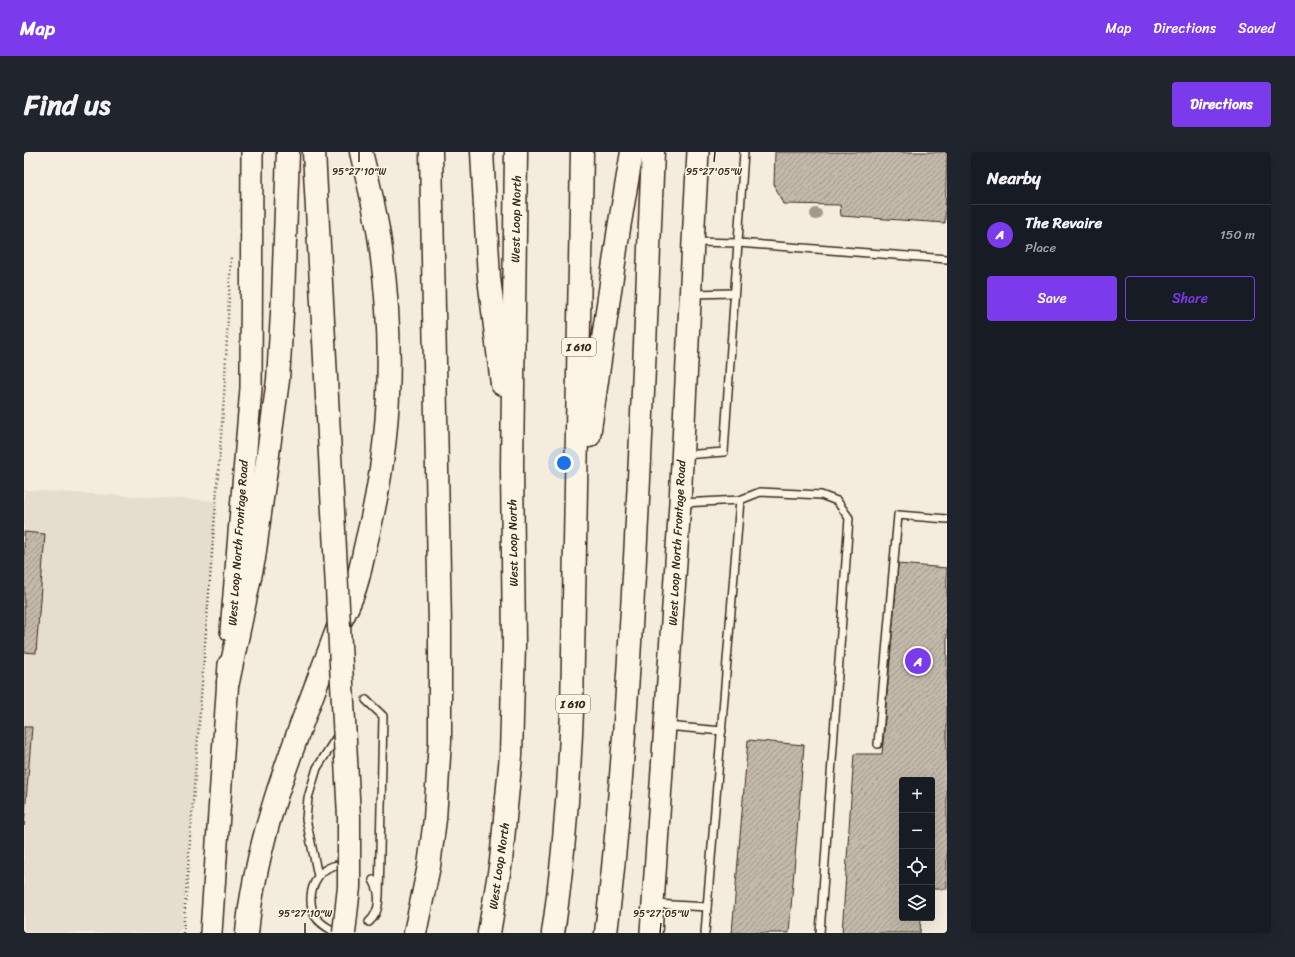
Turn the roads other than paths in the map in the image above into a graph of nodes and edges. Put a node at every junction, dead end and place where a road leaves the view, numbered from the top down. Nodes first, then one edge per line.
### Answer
1 (252, 152) edge
2 (288, 152) edge
3 (314, 152) edge
4 (361, 152) edge
5 (431, 152) edge
6 (482, 152) edge
7 (516, 152) edge
8 (582, 152) edge
9 (632, 152) edge
10 (653, 152) edge
11 (698, 152) edge
12 (744, 152) edge
13 (692, 242) junction
14 (738, 243) junction
15 (947, 259) edge
16 (734, 293) junction
17 (690, 294) junction
18 (682, 455) junction
19 (512, 466) junction
20 (740, 500) junction
21 (680, 503) junction
22 (947, 519) edge
23 (575, 542) junction
24 (228, 682) junction
25 (366, 700) dead end
26 (666, 726) junction
27 (722, 731) junction
28 (336, 738) dead end
29 (878, 744) dead end
30 (342, 865) dead end
31 (318, 876) junction
32 (373, 880) dead end
33 (379, 897) junction
34 (653, 903) junction
35 (707, 907) junction
36 (369, 922) dead end
37 (339, 932) edge
38 (210, 933) edge
39 (247, 933) edge
40 (415, 933) edge
41 (489, 933) edge
42 (553, 933) edge
43 (606, 933) edge
44 (651, 933) edge
45 (705, 933) edge
46 (820, 933) edge

1 - 24 main road, West Loop North Frontage Road
2 - 24 highway
3 - 37 highway, bridge
4 - 39 highway
5 - 40 highway
6 - 19 highway
7 - 19 highway, West Loop North
8 - 23 highway, I 610
9 - 23 highway
10 - 43 highway
11 - 13 main road, West Loop North Frontage Road
12 - 14 lane
13 - 14 lane
13 - 17 main road, West Loop North Frontage Road
14 - 15 lane
14 - 16 lane
16 - 17 lane
16 - 18 lane
17 - 18 main road, West Loop North Frontage Road
18 - 21 main road, West Loop North Frontage Road
19 - 41 highway, West Loop North
20 - 21 lane
20 - 27 lane
20 - 46 lane
21 - 26 main road, West Loop North Frontage Road
22 - 29 lane
23 - 42 highway, I 610
24 - 38 main road, West Loop North Frontage Road
25 - 33 lane
26 - 27 lane
26 - 34 main road, West Loop North Frontage Road
27 - 35 lane
28 - 31 lane
30 - 31 lane
31 - 37 lane
32 - 33 lane
33 - 36 lane
34 - 35 lane
34 - 44 main road, West Loop North Frontage Road
35 - 45 lane

